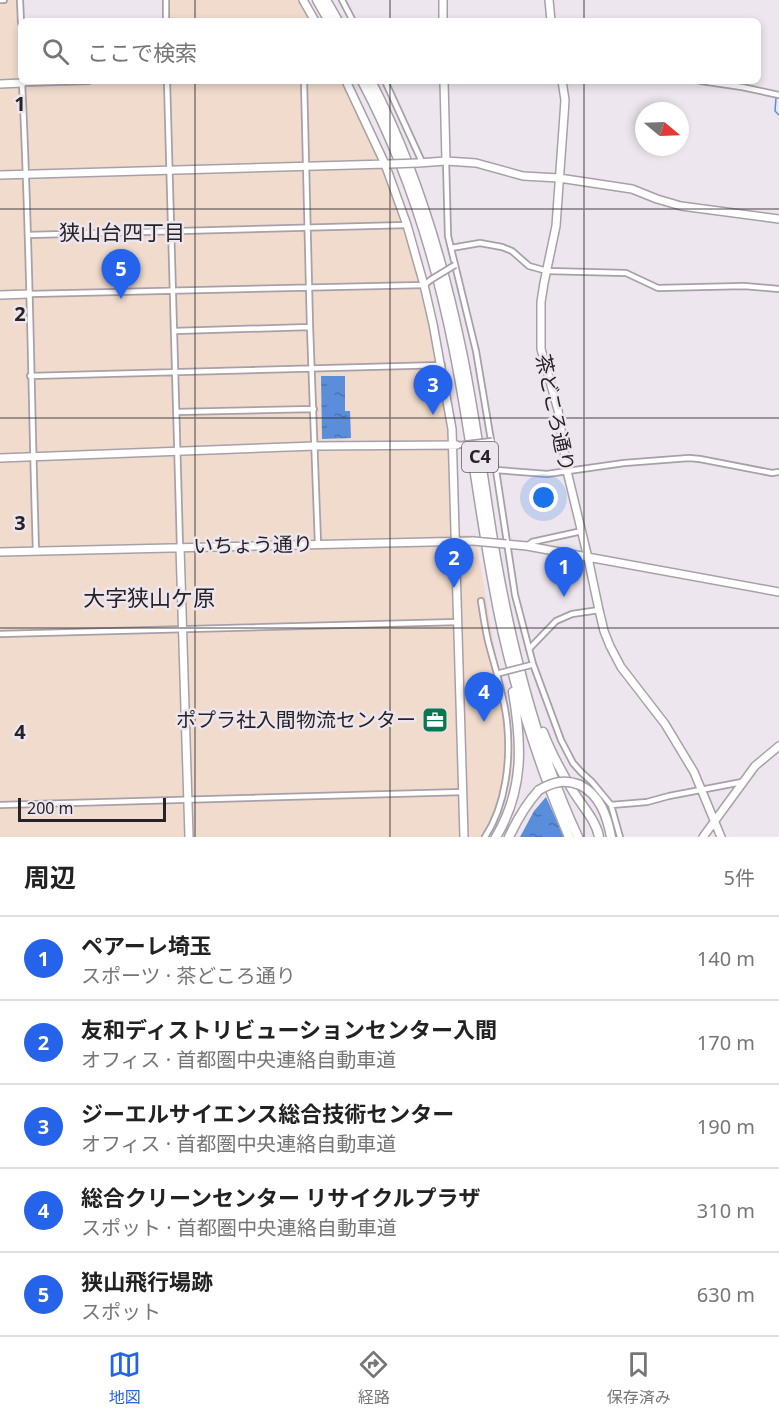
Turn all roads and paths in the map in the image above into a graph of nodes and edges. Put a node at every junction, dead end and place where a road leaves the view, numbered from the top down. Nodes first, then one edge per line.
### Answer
1 (0, 0) edge
2 (4, 0) edge
3 (20, 0) edge
4 (166, 0) edge
5 (303, 0) edge
6 (317, 0) edge
7 (326, 0) edge
8 (342, 0) edge
9 (443, 0) edge
10 (549, 0) edge
11 (21, 18) edge
12 (166, 18) edge
13 (313, 18) edge
14 (327, 18) edge
15 (336, 18) edge
16 (351, 18) edge
17 (443, 18) edge
18 (551, 18) edge
19 (18, 82) edge
20 (0, 84) edge
21 (22, 84) edge
22 (167, 84) edge
23 (304, 84) edge
24 (347, 84) edge
25 (363, 84) edge
26 (371, 84) edge
27 (385, 84) edge
28 (444, 84) edge
29 (562, 84) edge
30 (722, 84) edge
31 (779, 95) edge
32 (446, 161) junction
33 (420, 162) junction
34 (387, 164) junction
35 (307, 165) junction
36 (170, 170) junction
37 (0, 175) edge
38 (27, 175) junction
39 (559, 178) junction
40 (779, 219) edge
41 (407, 225) junction
42 (308, 227) junction
43 (171, 231) junction
44 (28, 236) junction
45 (451, 248) junction
46 (455, 265) junction
47 (547, 271) junction
48 (424, 285) junction
49 (309, 287) junction
50 (779, 289) edge
51 (173, 291) junction
52 (29, 294) junction
53 (0, 295) edge
54 (310, 327) junction
55 (174, 331) junction
56 (442, 365) junction
57 (312, 368) junction
58 (175, 372) junction
59 (30, 376) junction
60 (314, 409) junction
61 (176, 412) junction
62 (492, 441) junction
63 (457, 445) junction
64 (315, 446) junction
65 (177, 450) junction
66 (33, 457) junction
67 (0, 458) edge
68 (496, 470) junction
69 (567, 471) junction
70 (779, 472) edge
71 (582, 531) junction
72 (457, 540) junction
73 (318, 544) junction
74 (506, 544) junction
75 (527, 546) junction
76 (180, 547) junction
77 (36, 551) junction
78 (0, 552) edge
79 (588, 558) junction
80 (779, 592) edge
81 (481, 601) dead end
82 (599, 610) junction
83 (499, 617) junction
84 (458, 622) junction
85 (510, 629) junction
86 (182, 630) junction
87 (0, 634) edge
88 (529, 649) junction
89 (532, 664) junction
90 (498, 674) junction
91 (779, 746) edge
92 (742, 782) junction
93 (702, 790) junction
94 (463, 792) junction
95 (189, 801) junction
96 (611, 804) junction
97 (0, 805) edge
98 (714, 821) junction
99 (189, 837) edge
100 (464, 837) edge
101 (485, 837) edge
102 (496, 837) edge
103 (509, 837) edge
104 (569, 837) edge
105 (578, 837) edge
106 (599, 837) edge
107 (611, 837) edge
108 (620, 837) edge
109 (703, 837) edge
110 (720, 837) edge

1 - 2 street
3 - 11 street
4 - 12 street
5 - 13 street
6 - 14 highway
7 - 15 highway
8 - 16 street
9 - 17 street
10 - 18 street
19 - 20 street
21 - 38 street
22 - 36 street
23 - 35 street
24 - 34 street
25 - 83 highway, C4
26 - 85 highway, C4
27 - 33 street
28 - 32 street
29 - 39 street, 茶どころ通り
30 - 31 street
32 - 33 street
32 - 39 street
32 - 45 street
33 - 34 street, bridge
34 - 35 street
34 - 41 street
35 - 36 street
35 - 42 street
36 - 38 street
36 - 43 street
37 - 38 street
38 - 44 street
39 - 40 street
39 - 47 street, 茶どころ通り
41 - 42 street
41 - 48 street
42 - 43 street
42 - 49 street
43 - 44 street
43 - 51 street
44 - 52 street
45 - 46 street
45 - 47 street
46 - 48 street, bridge
46 - 62 street
47 - 50 street
47 - 69 street, 茶どころ通り
48 - 49 street
48 - 56 street
49 - 51 street
49 - 54 street
51 - 52 street
51 - 55 street
52 - 53 street
52 - 59 street
54 - 55 street
54 - 57 street
55 - 58 street
56 - 57 street
56 - 63 street
57 - 58 street
57 - 60 street
58 - 59 street
58 - 61 street
59 - 66 street
60 - 61 street
60 - 64 street
61 - 65 street
62 - 63 street, bridge
62 - 68 street
63 - 64 street
63 - 72 street
64 - 65 street
64 - 73 street
65 - 66 street
65 - 76 street
66 - 67 street
66 - 77 street
68 - 69 street
68 - 74 street
69 - 70 street
69 - 71 street, 茶どころ通り
71 - 75 street
71 - 79 street, 茶どころ通り
72 - 73 street, いちょう通り
72 - 74 street, いちょう通り, bridge
72 - 84 street
73 - 76 street, いちょう通り
74 - 75 street, いちょう通り
74 - 88 street
75 - 79 street, いちょう通り
76 - 77 street, いちょう通り
76 - 86 street
77 - 78 street, いちょう通り
79 - 80 street, いちょう通り
79 - 82 street, 茶どころ通り
81 - 90 street
82 - 88 street
82 - 93 street, 茶どころ通り
83 - 102 highway
83 - 104 highway, C4
84 - 86 street
84 - 94 street
85 - 105 highway, C4
85 - 106 highway
86 - 87 street
86 - 95 street
88 - 89 street
89 - 90 street, bridge
89 - 96 street
90 - 101 street
91 - 92 street
92 - 93 street
92 - 98 street
93 - 96 street
93 - 98 street, 茶どころ通り
94 - 95 street
94 - 100 street
95 - 97 street
95 - 99 street
96 - 108 street
98 - 109 street
98 - 110 street, 茶どころ通り
103 - 107 highway, bridge

